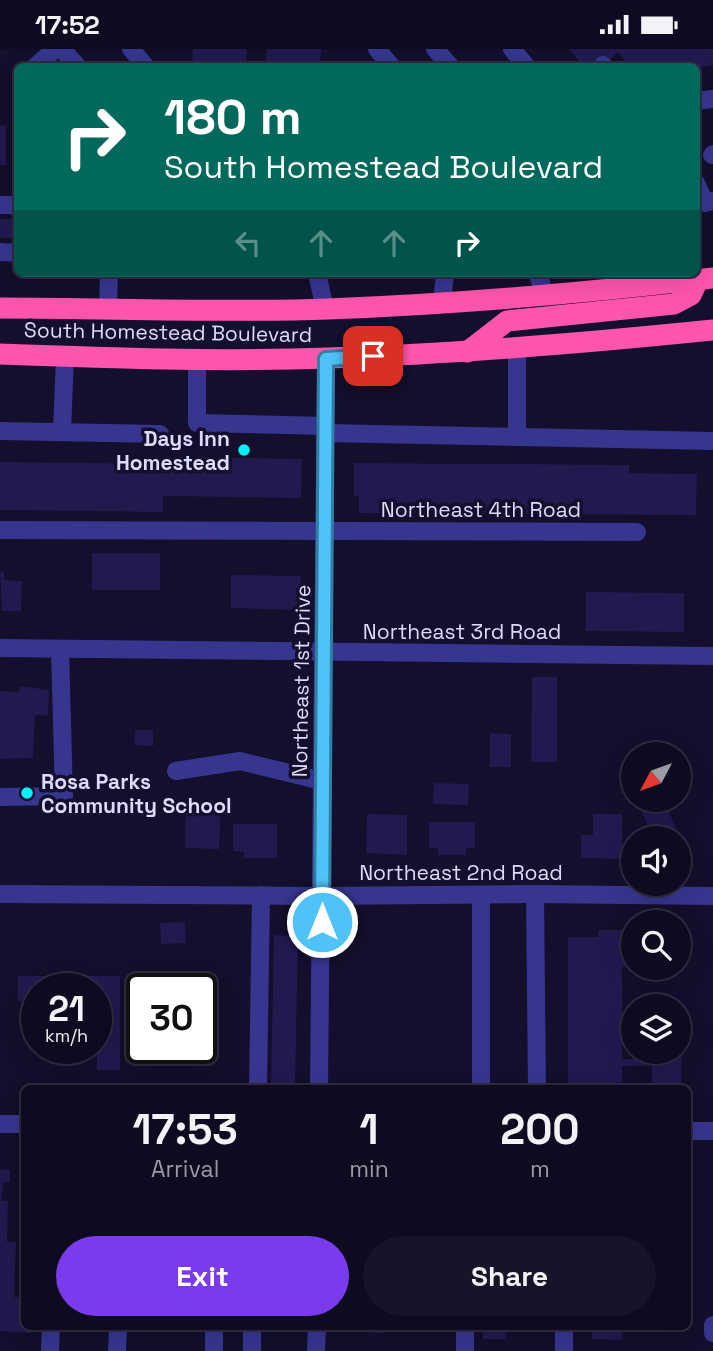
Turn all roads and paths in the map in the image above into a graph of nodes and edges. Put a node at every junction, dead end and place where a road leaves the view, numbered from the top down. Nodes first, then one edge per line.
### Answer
1 (55, 49) edge
2 (62, 49) edge
3 (131, 49) edge
4 (377, 49) edge
5 (435, 49) edge
6 (512, 49) edge
7 (39, 63) edge
8 (74, 63) edge
9 (143, 63) edge
10 (389, 63) edge
11 (447, 63) edge
12 (524, 63) edge
13 (702, 276) edge
14 (109, 277) edge
15 (318, 277) edge
16 (445, 277) edge
17 (539, 277) edge
18 (694, 277) edge
19 (546, 296) junction
20 (442, 303) junction
21 (0, 308) edge
22 (108, 308) junction
23 (326, 309) junction
24 (713, 330) edge
25 (517, 348) junction
26 (467, 352) junction
27 (0, 354) edge
28 (65, 357) junction
29 (197, 359) junction
30 (326, 359) junction
31 (327, 429) junction
32 (0, 431) edge
33 (62, 431) junction
34 (160, 434) dead end
35 (517, 437) junction
36 (713, 441) edge
37 (0, 530) edge
38 (325, 530) junction
39 (637, 532) dead end
40 (0, 648) edge
41 (60, 649) junction
42 (324, 652) junction
43 (713, 656) edge
44 (176, 771) dead end
45 (322, 781) junction
46 (0, 797) edge
47 (0, 894) edge
48 (535, 894) junction
49 (261, 895) junction
50 (481, 895) junction
51 (322, 896) junction
52 (713, 896) edge
53 (258, 1085) edge
54 (319, 1085) edge
55 (481, 1085) edge
56 (537, 1085) edge
57 (0, 1123) edge
58 (21, 1124) edge
59 (691, 1131) edge
60 (713, 1131) edge
61 (713, 1325) edge
62 (51, 1330) edge
63 (118, 1330) edge
64 (214, 1330) edge
65 (252, 1330) edge
66 (317, 1330) edge
67 (465, 1330) edge
68 (564, 1330) edge
69 (713, 1333) edge
70 (50, 1351) edge
71 (117, 1351) edge
72 (214, 1351) edge
73 (252, 1351) edge
74 (316, 1351) edge
75 (465, 1351) edge
76 (564, 1351) edge

1 - 7 street
2 - 8 street
3 - 9 street
4 - 10 street
5 - 11 street
6 - 12 street
13 - 26 highway
14 - 22 street
15 - 23 street
16 - 20 street
17 - 19 street
18 - 19 highway, South Homestead Boulevard
19 - 20 highway, South Homestead Boulevard
20 - 23 highway, South Homestead Boulevard
21 - 22 highway, South Homestead Boulevard
22 - 23 highway, South Homestead Boulevard
24 - 25 highway, South Homestead Boulevard
25 - 26 highway, South Homestead Boulevard
25 - 35 street
26 - 30 highway, South Homestead Boulevard
27 - 28 highway, South Homestead Boulevard
28 - 29 highway, South Homestead Boulevard
28 - 33 street
29 - 30 highway, South Homestead Boulevard
29 - 31 street
30 - 31 street, Northeast 1st Drive
31 - 35 street
31 - 38 street, Northeast 1st Drive
32 - 33 street
33 - 34 street
35 - 36 street
37 - 38 street, Northeast 4th Road
38 - 39 street, Northeast 4th Road
38 - 42 street, Northeast 1st Drive
40 - 41 street, Northeast 3rd Road
41 - 42 street, Northeast 3rd Road
41 - 46 street
42 - 43 street, Northeast 3rd Road
42 - 45 street, Northeast 1st Drive
44 - 45 street
45 - 51 street, Northeast 1st Drive
47 - 49 street, Northeast 2nd Road
48 - 50 street, Northeast 2nd Road
48 - 52 street, Northeast 2nd Road
48 - 56 street
49 - 51 street, Northeast 2nd Road
49 - 53 street
50 - 51 street, Northeast 2nd Road
50 - 55 street
51 - 54 street, Northeast 1st Drive
57 - 58 street
59 - 60 street
61 - 69 street
62 - 70 street
63 - 71 street
64 - 72 street
65 - 73 street
66 - 74 street
67 - 75 street
68 - 76 street

